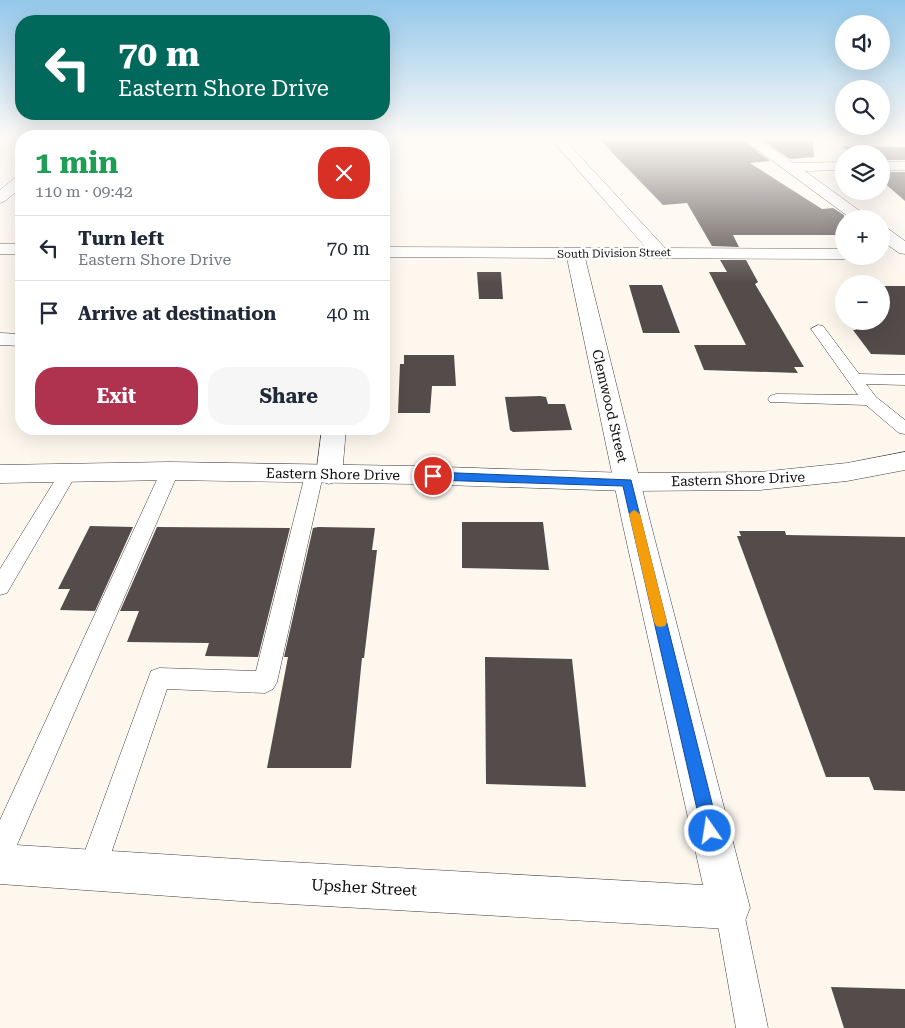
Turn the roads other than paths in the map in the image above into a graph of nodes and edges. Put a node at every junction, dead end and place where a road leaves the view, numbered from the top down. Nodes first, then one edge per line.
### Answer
1 (13, 187) edge
2 (601, 187) edge
3 (819, 187) edge
4 (0, 198) edge
5 (851, 210) edge
6 (890, 238) edge
7 (0, 249) edge
8 (15, 249) edge
9 (905, 249) edge
10 (390, 252) edge
11 (660, 252) junction
12 (575, 254) junction
13 (835, 254) edge
14 (890, 254) edge
15 (905, 255) edge
16 (818, 329) dead end
17 (0, 339) edge
18 (15, 340) edge
19 (854, 379) junction
20 (905, 380) edge
21 (776, 399) dead end
22 (870, 400) junction
23 (905, 429) edge
24 (332, 435) edge
25 (905, 462) edge
26 (170, 471) junction
27 (68, 473) junction
28 (0, 474) edge
29 (322, 475) junction
30 (628, 482) junction
31 (0, 588) edge
32 (0, 851) edge
33 (0, 864) edge
34 (92, 870) junction
35 (729, 908) junction
36 (752, 1028) edge

1 - 4 street
2 - 11 street
3 - 5 street
6 - 9 street
7 - 8 street
10 - 12 street, South Division Street
11 - 12 street, South Division Street
11 - 13 street, South Division Street
12 - 30 street, Clemwood Street
14 - 15 street
16 - 19 lane
17 - 18 street
19 - 20 lane
19 - 22 lane
21 - 22 lane
22 - 23 lane
24 - 29 street
25 - 30 street, Eastern Shore Drive
26 - 27 street, Eastern Shore Drive
26 - 29 street, Eastern Shore Drive
26 - 32 lane
27 - 28 street, Eastern Shore Drive
27 - 31 lane
29 - 30 street, Eastern Shore Drive
29 - 34 lane
30 - 35 street, Clemwood Street
33 - 34 street, Upsher Street
34 - 35 street, Upsher Street
35 - 36 lane

